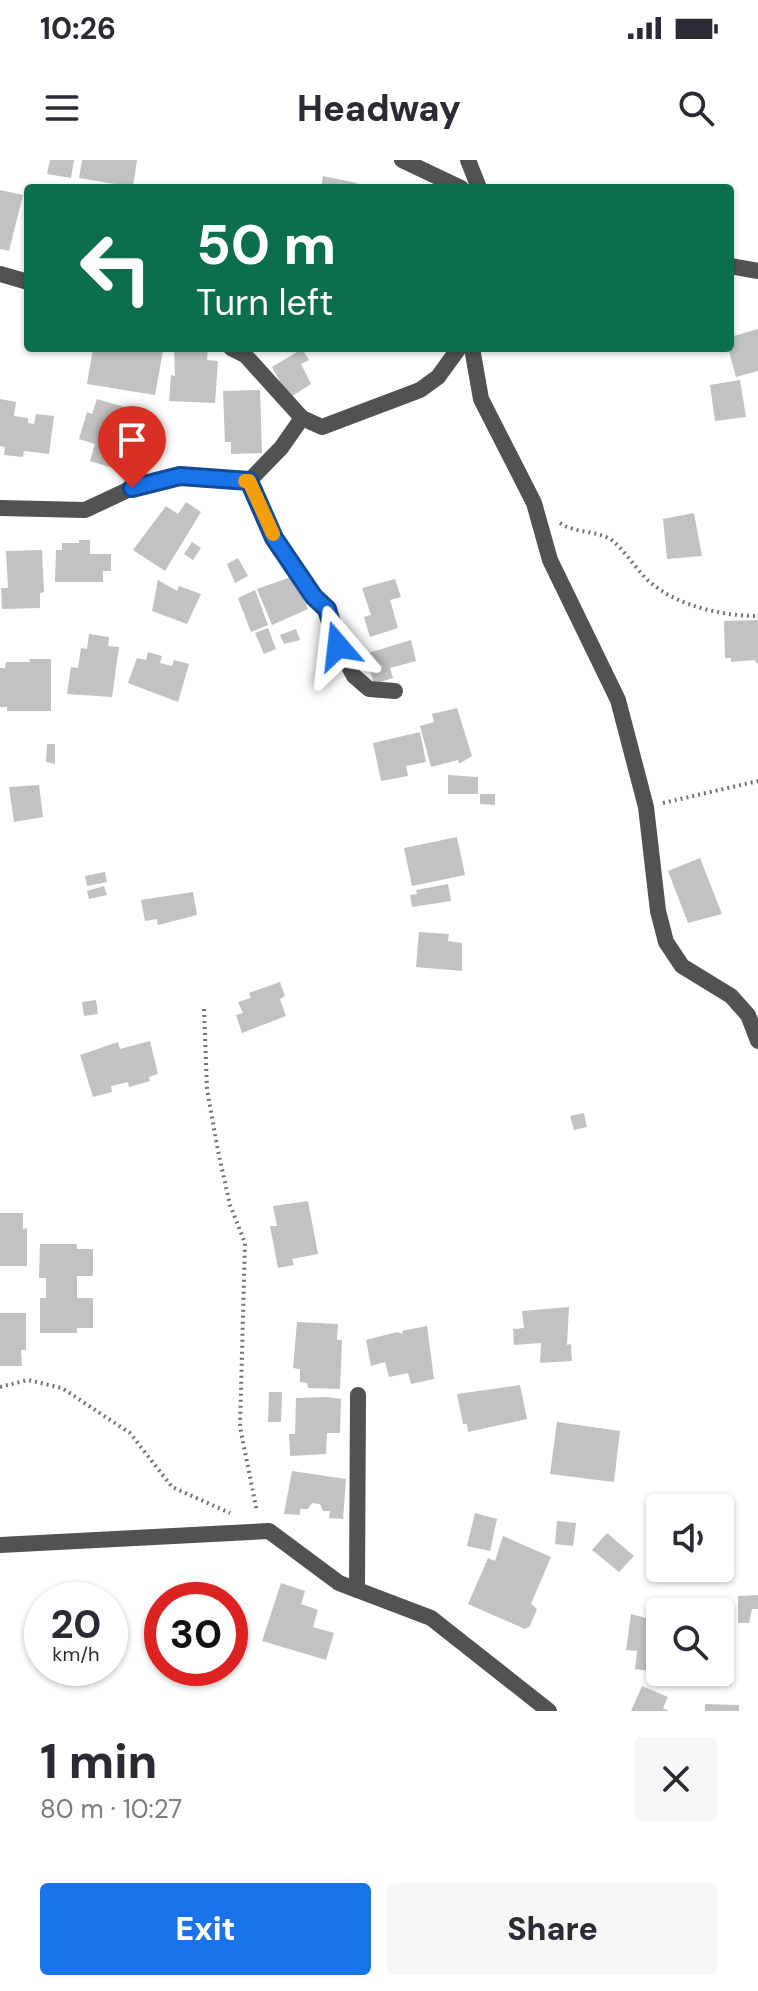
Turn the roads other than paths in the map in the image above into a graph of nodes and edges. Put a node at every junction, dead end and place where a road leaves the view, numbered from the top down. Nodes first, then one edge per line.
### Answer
1 (402, 160) edge
2 (468, 160) edge
3 (453, 184) edge
4 (477, 184) edge
5 (734, 267) edge
6 (758, 271) edge
7 (0, 274) edge
8 (24, 281) edge
9 (239, 352) edge
10 (456, 352) edge
11 (473, 352) edge
12 (302, 418) junction
13 (249, 481) junction
14 (0, 508) edge
15 (395, 691) dead end
16 (758, 1041) edge
17 (358, 1395) dead end
18 (0, 1545) edge
19 (357, 1590) junction
20 (549, 1711) edge

1 - 3 street
2 - 4 street
5 - 6 street
7 - 8 street
9 - 12 street
10 - 12 street
11 - 16 street
12 - 13 street
13 - 14 street
13 - 15 street
17 - 19 street
18 - 19 street
19 - 20 street

